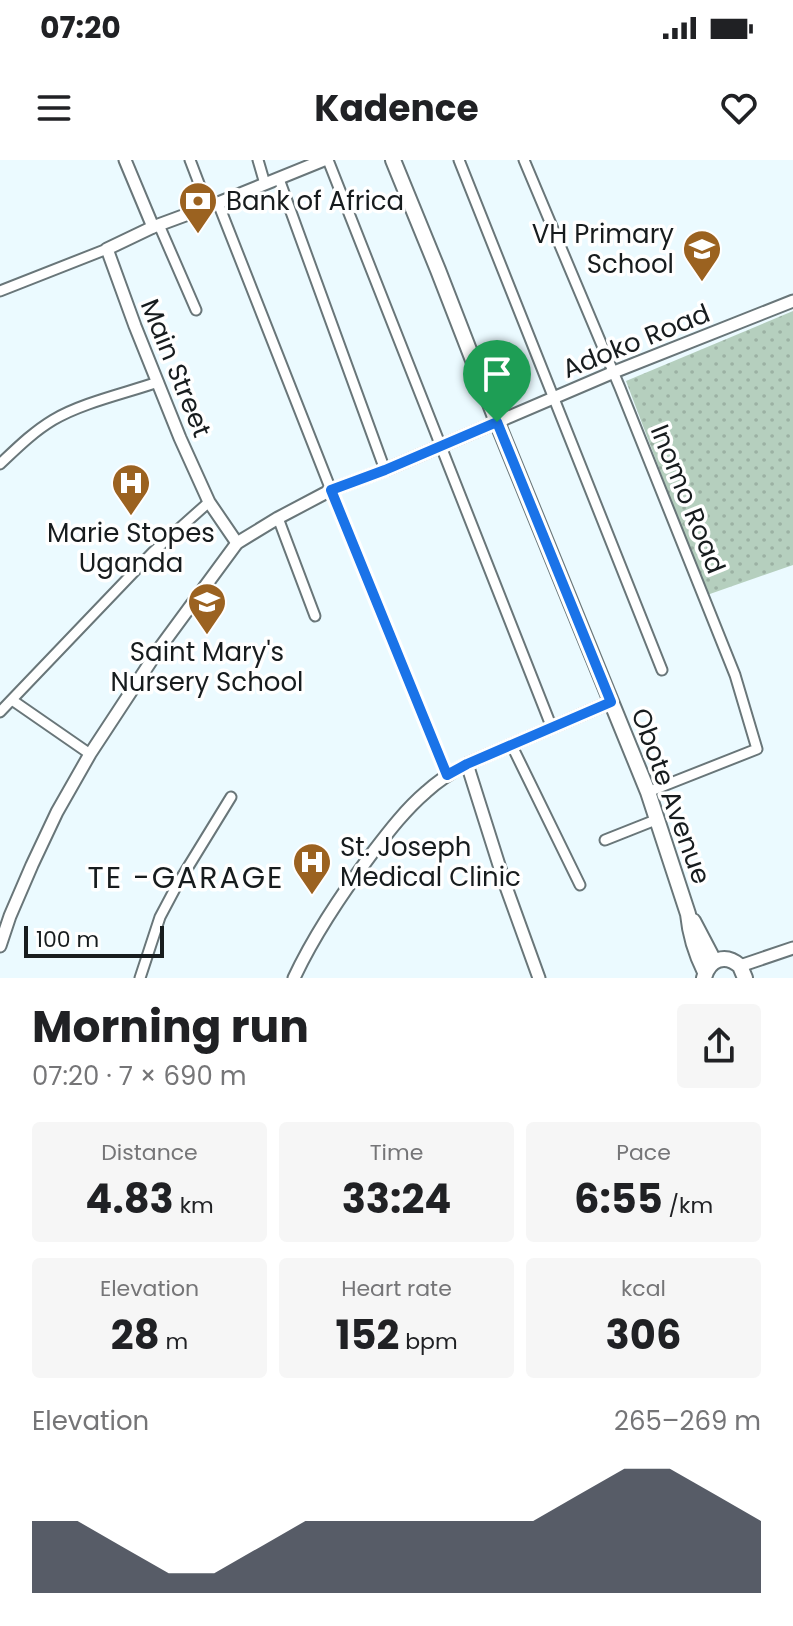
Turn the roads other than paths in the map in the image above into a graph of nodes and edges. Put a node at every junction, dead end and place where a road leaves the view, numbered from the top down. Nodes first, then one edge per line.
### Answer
1 (125, 160) edge
2 (190, 160) edge
3 (258, 160) edge
4 (326, 160) edge
5 (393, 160) edge
6 (459, 160) edge
7 (524, 160) edge
8 (279, 179) junction
9 (265, 184) junction
10 (213, 205) junction
11 (156, 226) junction
12 (107, 249) junction
13 (0, 291) edge
14 (793, 301) edge
15 (196, 310) dead end
16 (614, 372) junction
17 (158, 382) junction
18 (554, 398) junction
19 (497, 422) junction
20 (441, 446) junction
21 (0, 464) edge
22 (385, 470) junction
23 (331, 490) junction
24 (209, 502) junction
25 (278, 518) junction
26 (237, 543) junction
27 (315, 616) dead end
28 (662, 670) dead end
29 (12, 700) junction
30 (611, 702) junction
31 (1, 711) edge
32 (552, 728) junction
33 (512, 746) junction
34 (90, 754) junction
35 (467, 764) junction
36 (447, 775) junction
37 (648, 792) junction
38 (231, 797) dead end
39 (658, 819) junction
40 (605, 840) dead end
41 (580, 885) dead end
42 (0, 946) edge
43 (793, 948) edge
44 (708, 970) edge
45 (742, 972) edge
46 (140, 978) edge
47 (294, 978) edge
48 (539, 978) edge

1 - 11 street
2 - 10 street
3 - 9 street
4 - 8 street
4 - 20 street
5 - 19 main road, Obote Avenue
6 - 18 street
7 - 16 street, Inomo Road
8 - 9 street
8 - 22 street
9 - 10 street
10 - 11 street
10 - 23 street
11 - 12 street
11 - 15 street
12 - 13 street
12 - 17 street, Main Street
14 - 16 street, Adoko Road
16 - 18 street, Adoko Road
16 - 37 street, Inomo Road
17 - 21 street
17 - 24 street, Main Street
18 - 19 street, Adoko Road
18 - 28 street
19 - 20 street, Adoko Road
19 - 30 main road, Obote Avenue
20 - 22 street, Adoko Road
20 - 32 street
22 - 23 street, Adoko Road
23 - 25 street, Adoko Road
23 - 36 street
24 - 26 street, Main Street
24 - 29 street
25 - 26 street, Adoko Road
25 - 27 street
26 - 34 street
29 - 31 street
29 - 34 street
30 - 32 street
30 - 37 main road, Obote Avenue
32 - 33 street
33 - 35 street
33 - 41 street
34 - 42 street
35 - 36 street
35 - 48 street
36 - 47 street
37 - 39 main road, Obote Avenue
38 - 46 street
39 - 40 street
39 - 44 main road, Obote Avenue
43 - 45 street
44 - 45 main road

